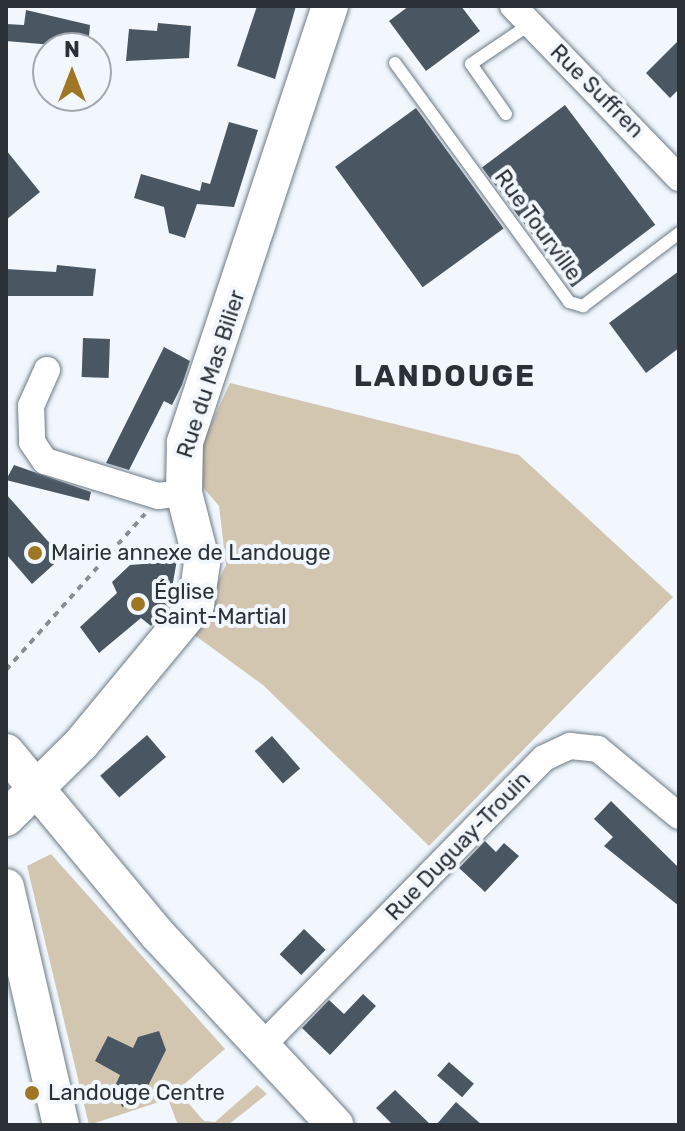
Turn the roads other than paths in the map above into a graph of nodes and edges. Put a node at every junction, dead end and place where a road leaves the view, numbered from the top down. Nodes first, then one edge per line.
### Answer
1 (330, 6) edge
2 (522, 15) edge
3 (395, 63) dead end
4 (506, 114) dead end
5 (679, 178) edge
6 (679, 233) edge
7 (47, 370) dead end
8 (171, 494) junction
9 (6, 752) edge
10 (37, 789) junction
11 (679, 816) edge
12 (6, 818) edge
13 (6, 887) edge
14 (259, 1049) junction
15 (61, 1125) edge
16 (335, 1125) edge

1 - 8 street, Rue du Mas Bilier
2 - 4 lane
2 - 5 street, Rue Suffren
3 - 6 lane, Rue Tourville
7 - 8 street
8 - 10 street, Rue du Mas Bilier
9 - 10 street
10 - 12 street, Rue du Mas Bilier
10 - 14 street
11 - 14 street, Rue Duguay-Trouin
13 - 15 street
14 - 16 street

